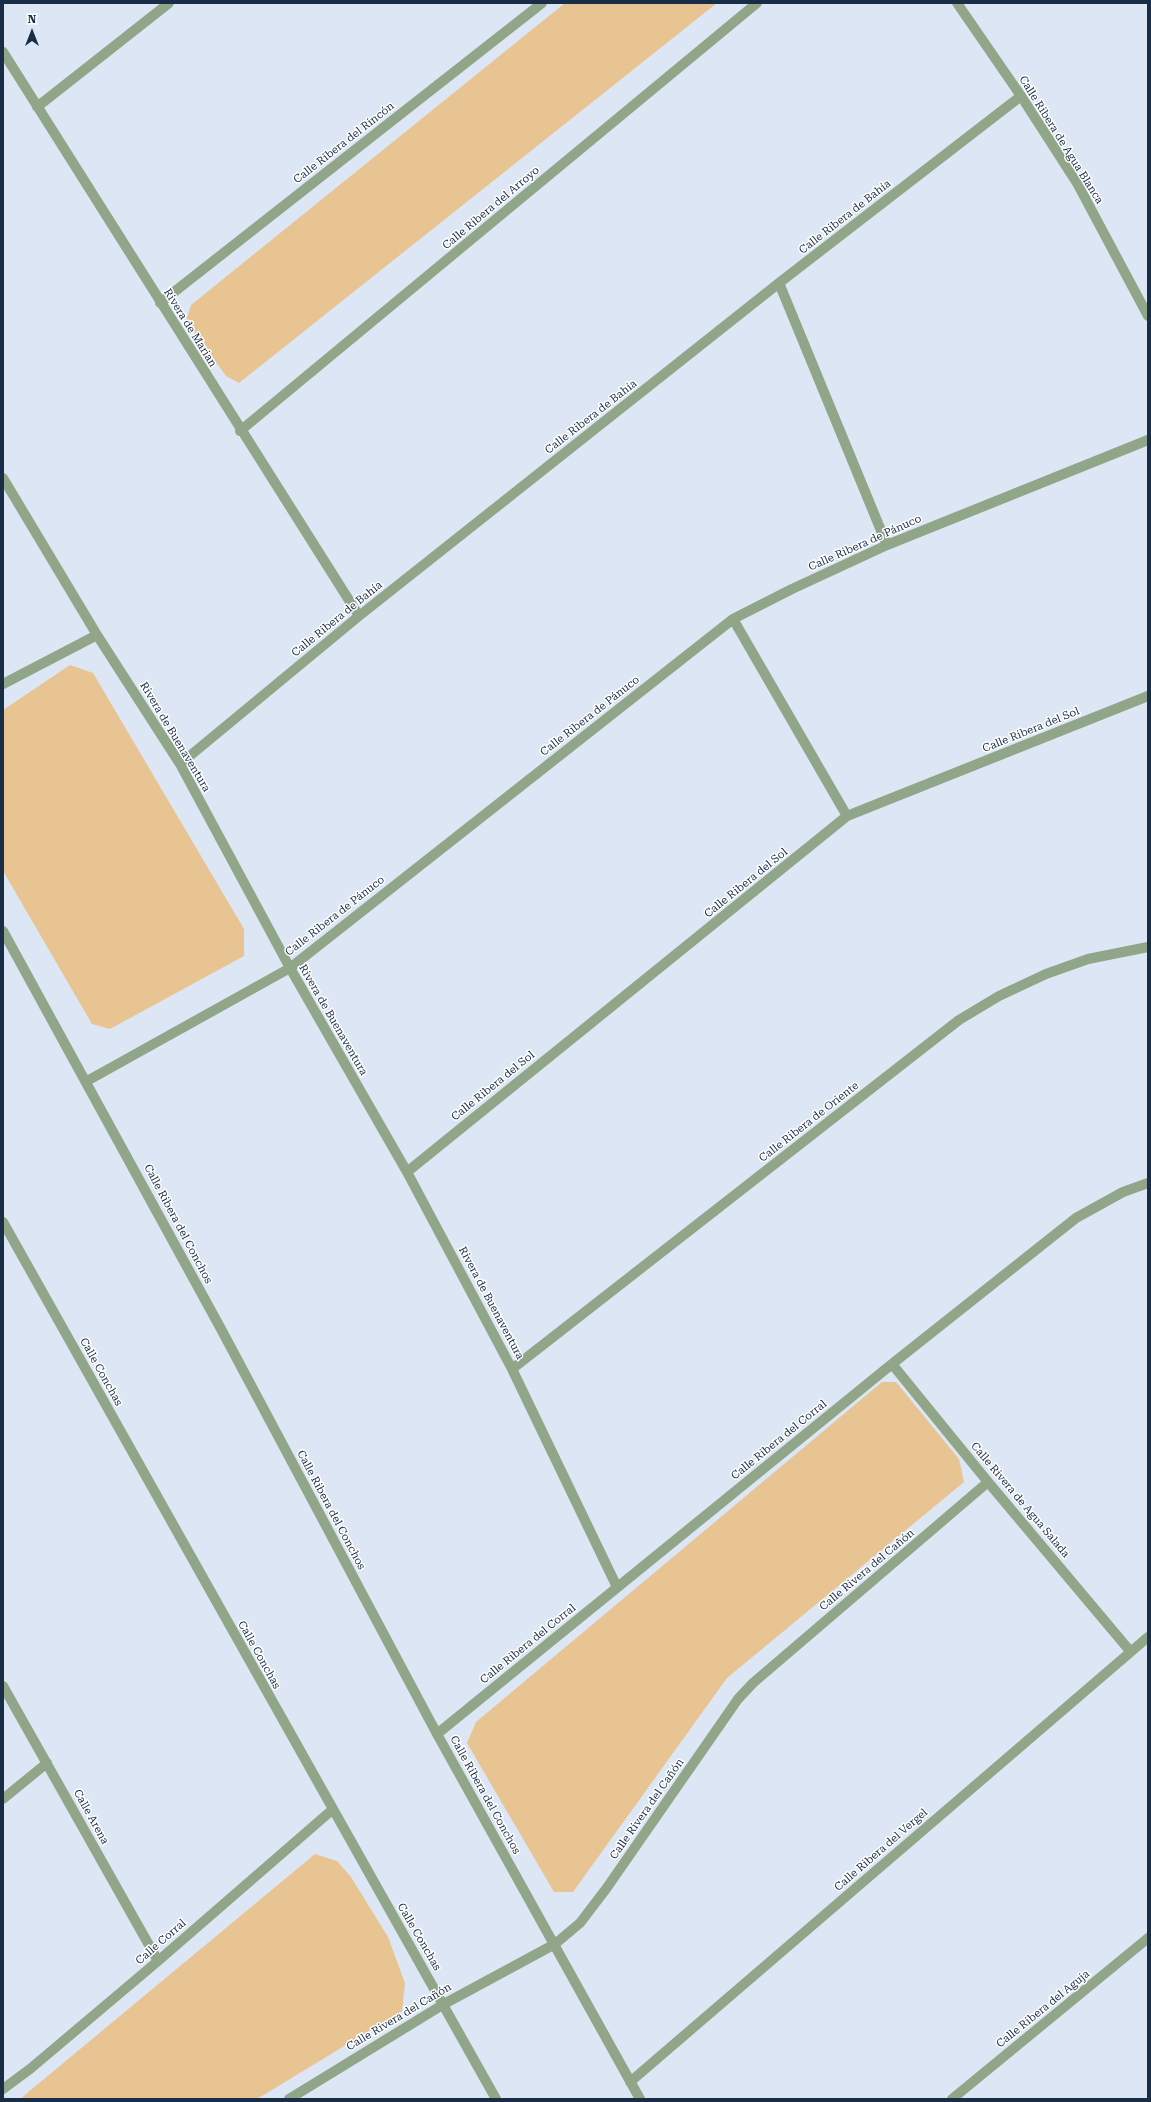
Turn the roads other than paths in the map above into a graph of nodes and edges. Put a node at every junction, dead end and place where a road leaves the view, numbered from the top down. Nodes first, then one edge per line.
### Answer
1 (169, 3) edge
2 (542, 3) edge
3 (757, 3) edge
4 (957, 3) edge
5 (3, 52) edge
6 (1021, 96) junction
7 (37, 107) junction
8 (779, 283) junction
9 (160, 303) junction
10 (1148, 316) edge
11 (240, 431) junction
12 (1148, 440) edge
13 (3, 478) edge
14 (887, 545) junction
15 (359, 616) junction
16 (733, 619) junction
17 (97, 635) junction
18 (3, 684) edge
19 (1148, 696) edge
20 (180, 764) junction
21 (847, 816) junction
22 (3, 931) edge
23 (1148, 947) edge
24 (290, 968) junction
25 (87, 1081) junction
26 (407, 1172) junction
27 (1148, 1184) edge
28 (3, 1222) edge
29 (892, 1364) junction
30 (512, 1369) junction
31 (988, 1482) junction
32 (617, 1587) junction
33 (1148, 1637) edge
34 (1130, 1651) junction
35 (3, 1686) edge
36 (437, 1734) junction
37 (47, 1763) junction
38 (3, 1799) edge
39 (332, 1810) junction
40 (1148, 1938) edge
41 (555, 1944) junction
42 (158, 1961) junction
43 (444, 2004) junction
44 (630, 2082) junction
45 (3, 2089) edge
46 (289, 2099) edge
47 (496, 2099) edge
48 (640, 2099) edge
49 (952, 2099) edge

1 - 7 street
2 - 9 street, Calle Ribera del Rincón
3 - 11 street, Calle Ribera del Arroyo
4 - 6 street, Calle Ribera de Agua Blanca
5 - 7 street, Rivera de Marian
6 - 8 street, Calle Ribera de Bahía
6 - 10 street, Calle Ribera de Agua Blanca
7 - 9 street, Rivera de Marian
8 - 14 street
8 - 15 street, Calle Ribera de Bahía
9 - 11 street, Rivera de Marian
11 - 15 street, Rivera de Marian
12 - 14 street, Calle Ribera de Pánuco
13 - 17 street, Rivera de Buenaventura
14 - 16 street, Calle Ribera de Pánuco
15 - 20 street, Calle Ribera de Bahía
16 - 21 street
16 - 24 street, Calle Ribera de Pánuco
17 - 18 street
17 - 20 street, Rivera de Buenaventura
19 - 21 street, Calle Ribera del Sol
20 - 24 street, Rivera de Buenaventura
21 - 26 street, Calle Ribera del Sol
22 - 25 street, Calle Ribera del Conchos
23 - 30 street, Calle Ribera de Oriente
24 - 25 street, Calle Ribera de Pánuco
24 - 26 street, Rivera de Buenaventura
25 - 36 street, Calle Ribera del Conchos
26 - 30 street, Rivera de Buenaventura
27 - 29 street, Calle Ribera del Corral
28 - 39 street, Calle Conchas
29 - 31 street, Calle Rivera de Agua Salada
29 - 32 street, Calle Ribera del Corral
30 - 32 street, Rivera de Buenaventura
31 - 34 street, Calle Rivera de Agua Salada
31 - 41 street, Calle Rivera del Cañón
32 - 36 street, Calle Ribera del Corral
33 - 34 street, Calle Ribera del Vergel
34 - 44 street, Calle Ribera del Vergel
35 - 37 street, Calle Arena
36 - 41 street, Calle Ribera del Conchos
37 - 38 street
37 - 42 street, Calle Arena
39 - 42 street, Calle Corral
39 - 43 street, Calle Conchas
40 - 49 street, Calle Ribera del Aguja
41 - 43 street, Calle Rivera del Cañón
41 - 44 street, Calle Ribera del Conchos
42 - 45 street, Calle Corral
43 - 46 street, Calle Rivera del Cañón
43 - 47 street, Calle Conchas
44 - 48 street, Calle Ribera del Conchos

